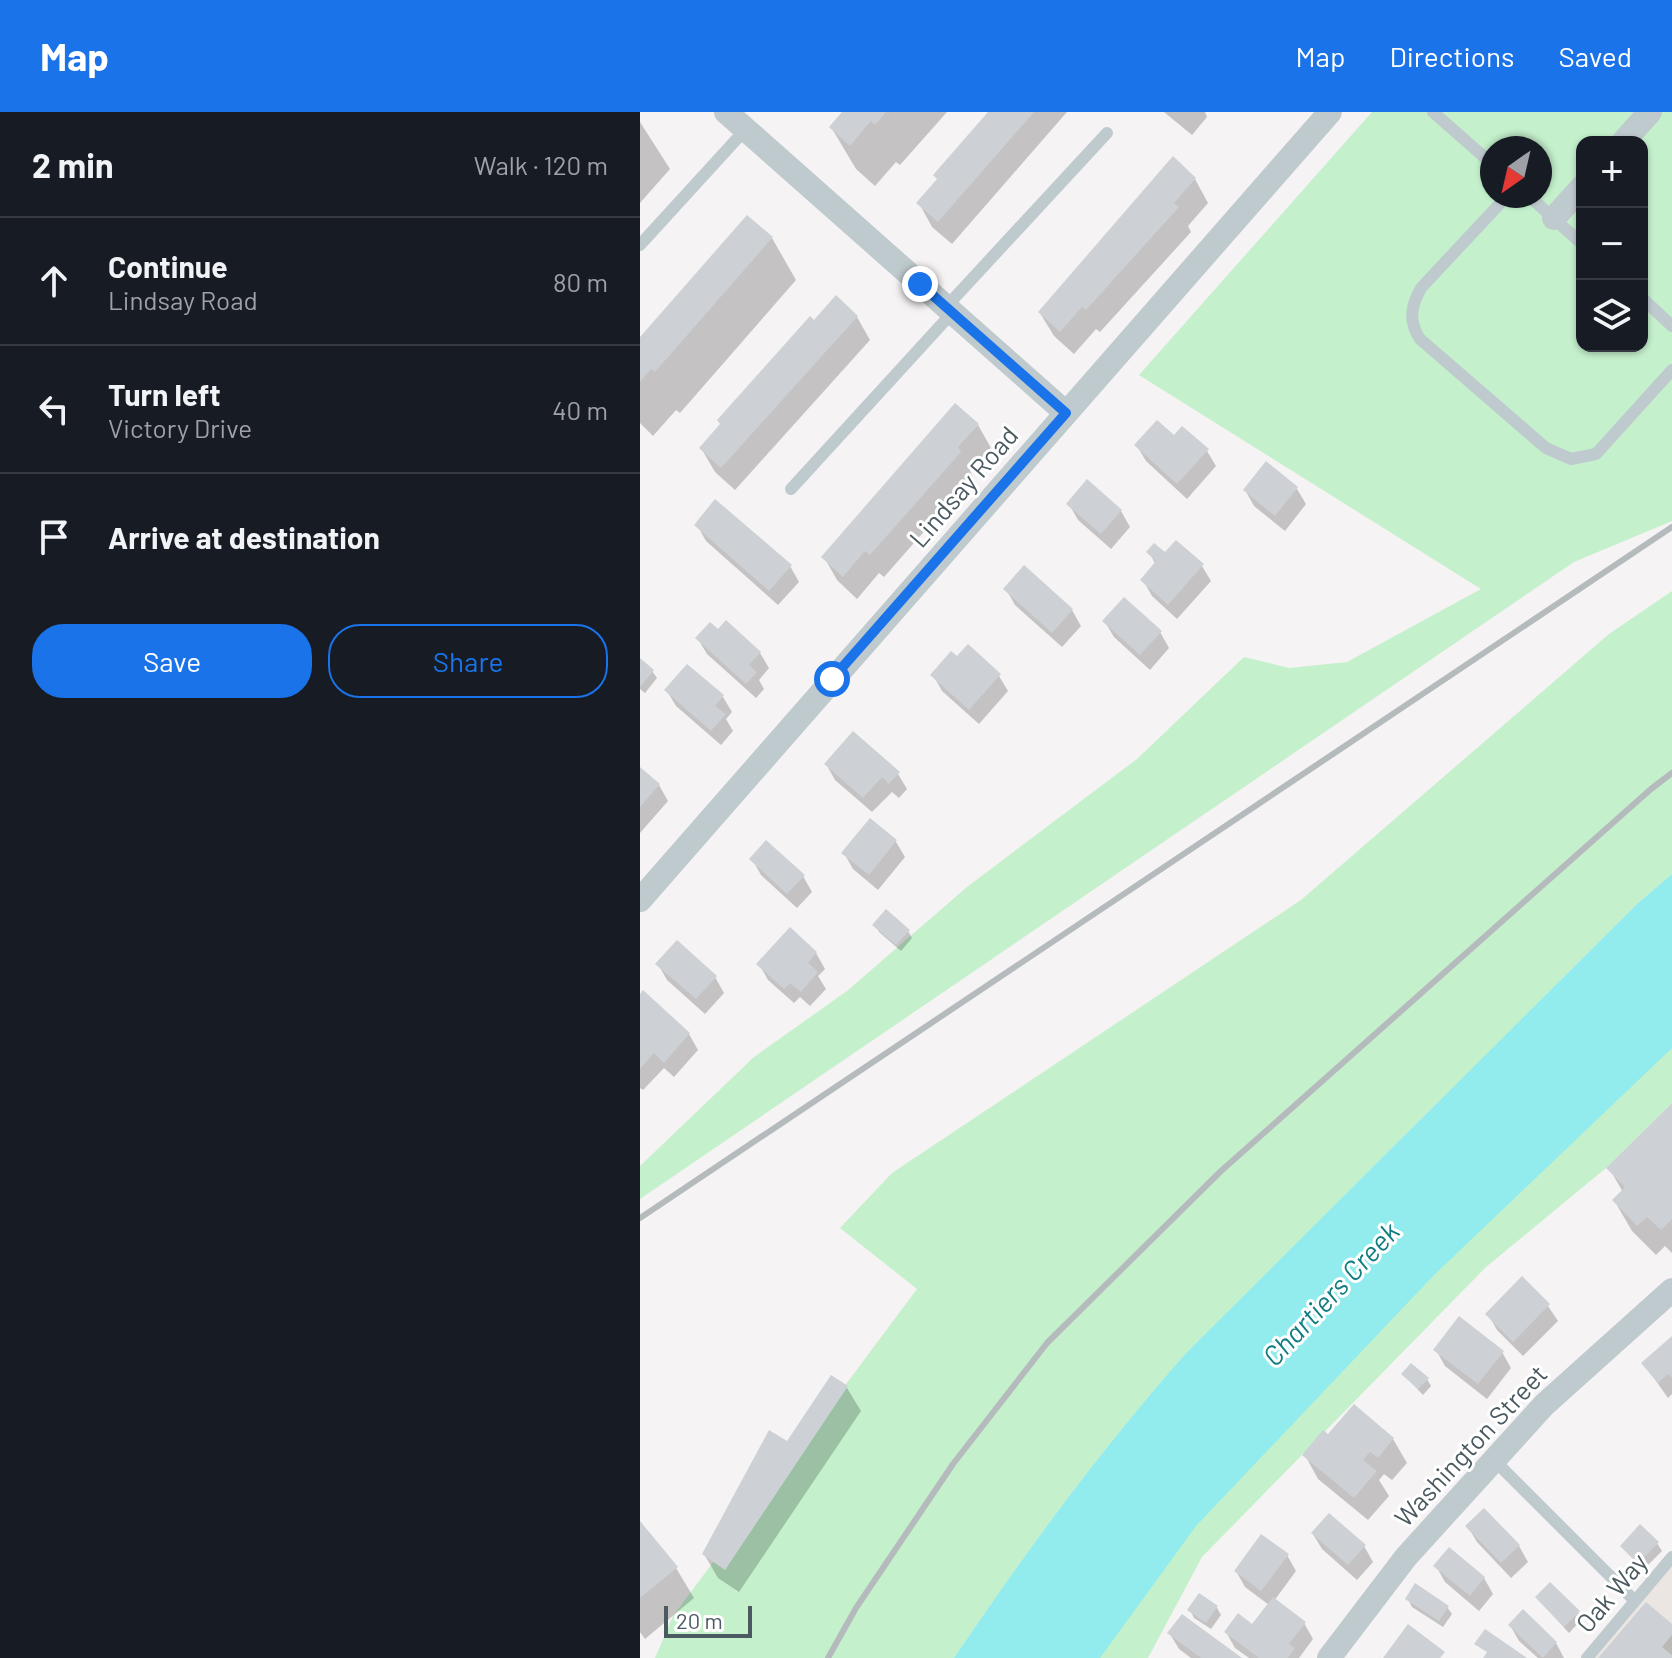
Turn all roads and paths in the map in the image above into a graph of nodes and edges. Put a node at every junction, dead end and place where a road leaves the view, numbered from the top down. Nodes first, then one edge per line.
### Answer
1 (726, 112) edge
2 (1330, 112) edge
3 (1433, 112) edge
4 (1650, 112) edge
5 (745, 130) junction
6 (1107, 133) dead end
7 (1628, 136) edge
8 (1480, 153) edge
9 (1576, 194) edge
10 (1496, 208) edge
11 (1543, 208) edge
12 (1554, 218) junction
13 (1576, 238) edge
14 (640, 245) edge
15 (1648, 304) edge
16 (949, 310) junction
17 (1672, 326) edge
18 (1672, 370) edge
19 (1066, 413) junction
20 (791, 489) dead end
21 (640, 900) edge
22 (1672, 1290) edge
23 (1494, 1460) junction
24 (1672, 1557) edge
25 (1634, 1600) junction
26 (1329, 1658) edge
27 (1587, 1658) edge

1 - 5 street
2 - 19 street, Lindsay Road
3 - 8 lane
4 - 7 street
5 - 14 lane
5 - 16 street
6 - 16 lane
9 - 12 street
10 - 18 lane
11 - 12 lane
12 - 13 lane
15 - 17 lane
16 - 19 street
16 - 20 lane
19 - 21 street, Lindsay Road
22 - 23 street, Washington Street
23 - 25 lane
23 - 26 street, Washington Street
24 - 25 lane, Oak Way
25 - 27 lane, Oak Way

